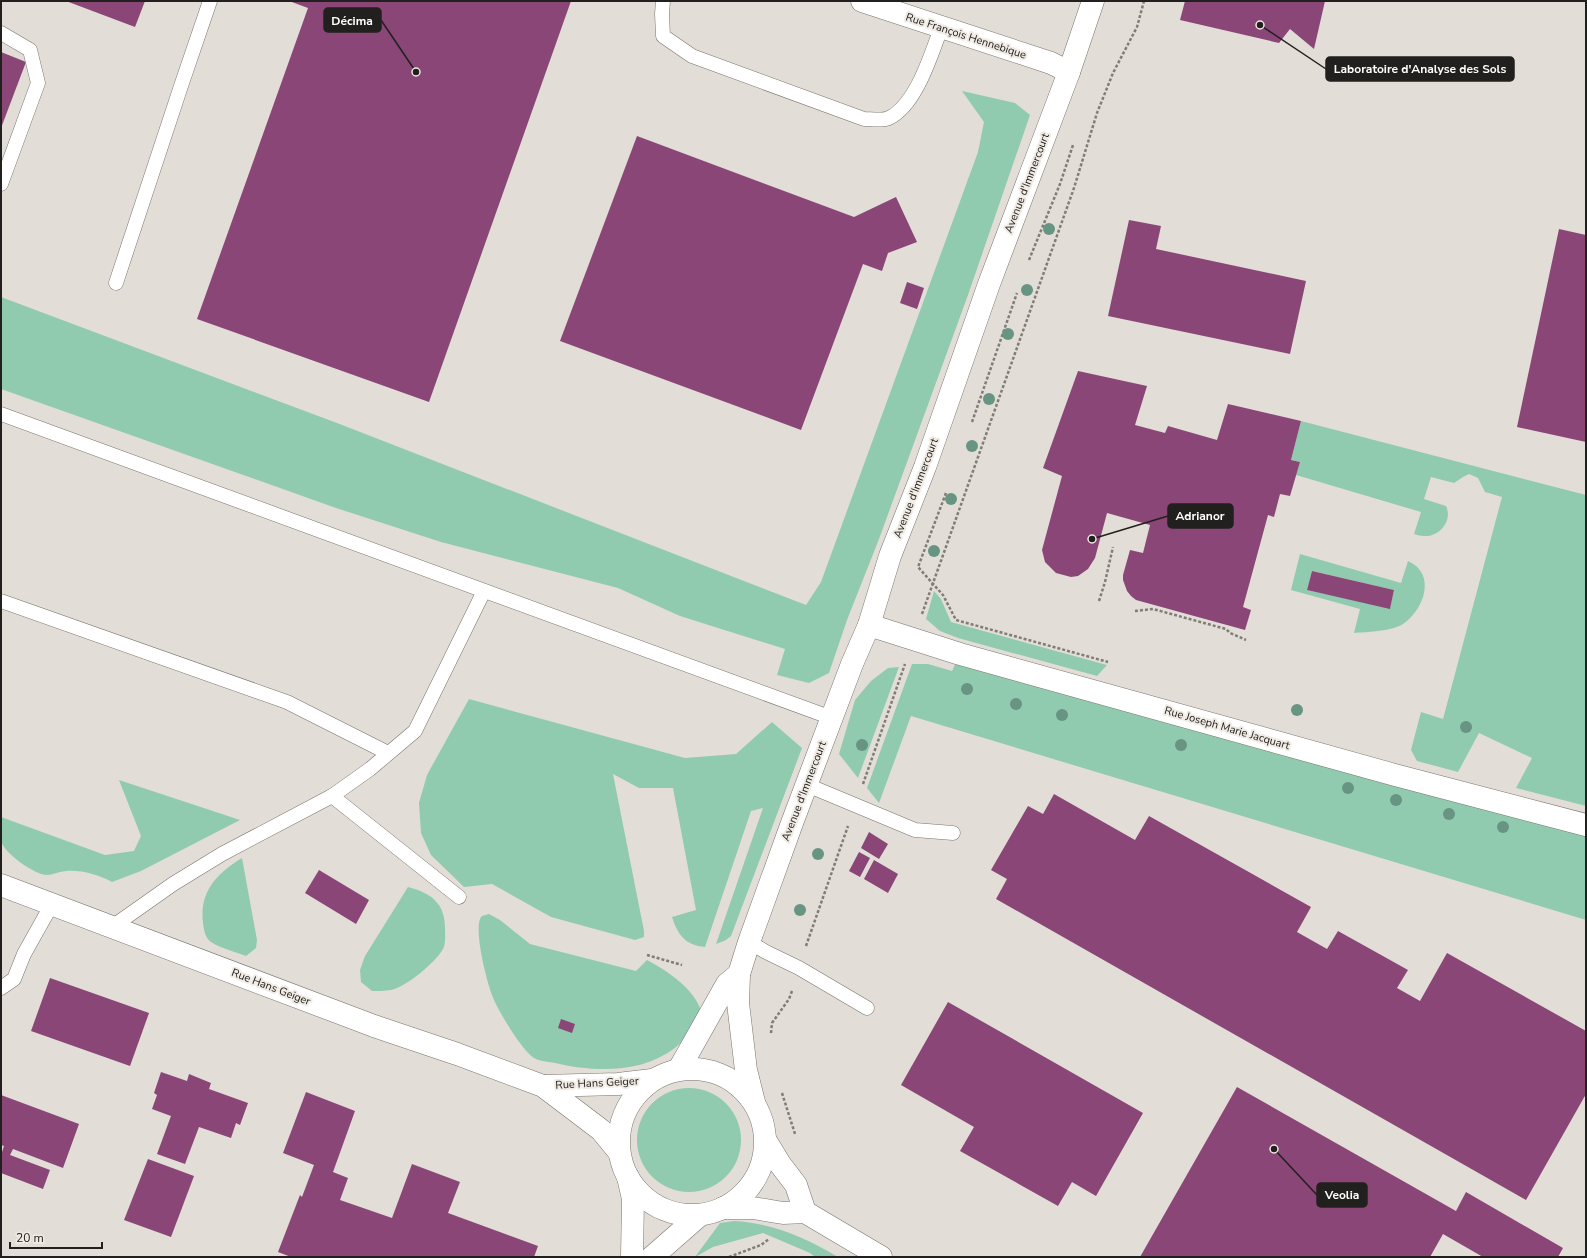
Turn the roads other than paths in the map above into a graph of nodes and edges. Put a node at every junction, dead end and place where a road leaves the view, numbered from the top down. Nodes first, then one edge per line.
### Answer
1 (210, 1) edge
2 (663, 1) edge
3 (862, 1) edge
4 (1093, 1) edge
5 (941, 28) junction
6 (1, 33) edge
7 (1069, 72) junction
8 (1, 184) edge
9 (116, 283) dead end
10 (1, 414) edge
11 (484, 591) junction
12 (1, 601) edge
13 (869, 625) junction
14 (832, 718) junction
15 (388, 753) junction
16 (807, 785) junction
17 (332, 796) junction
18 (1586, 825) edge
19 (953, 833) dead end
20 (1, 885) edge
21 (459, 897) dead end
22 (52, 904) junction
23 (112, 927) junction
24 (749, 942) junction
25 (739, 974) junction
26 (1, 988) edge
27 (867, 1008) dead end
28 (679, 1069) junction
29 (652, 1080) junction
30 (543, 1086) junction
31 (754, 1102) junction
32 (766, 1141) junction
33 (620, 1152) junction
34 (628, 1176) junction
35 (723, 1208) junction
36 (805, 1212) junction
37 (700, 1214) junction
38 (632, 1257) edge
39 (652, 1257) edge
40 (881, 1257) edge

1 - 9 lane
2 - 5 lane
3 - 5 street, Rue François Hennebique
4 - 7 street, Avenue d'Immercourt
5 - 7 street, Rue François Hennebique
6 - 8 lane
7 - 13 street, Avenue d'Immercourt
10 - 11 lane
11 - 14 lane
11 - 15 lane
12 - 15 lane
13 - 14 street, Avenue d'Immercourt
13 - 18 street, Rue Joseph Marie Jacquart
14 - 16 street, Avenue d'Immercourt
15 - 17 lane
16 - 19 lane
16 - 24 street, Avenue d'Immercourt
17 - 21 lane
17 - 23 lane
20 - 22 street, Rue Hans Geiger
22 - 23 street, Rue Hans Geiger
22 - 26 lane
23 - 30 street, Rue Hans Geiger
24 - 25 street, Avenue d'Immercourt
24 - 27 lane
25 - 28 street, Avenue d'Immercourt
25 - 31 street, Avenue d'Immercourt
28 - 29 street
28 - 31 street
29 - 30 street, Rue Hans Geiger
29 - 33 street
30 - 33 street, Rue Hans Geiger
31 - 32 street
32 - 35 street
32 - 36 street
33 - 34 street
34 - 37 street
34 - 38 street
35 - 36 street
35 - 37 street
36 - 40 street
37 - 39 street

